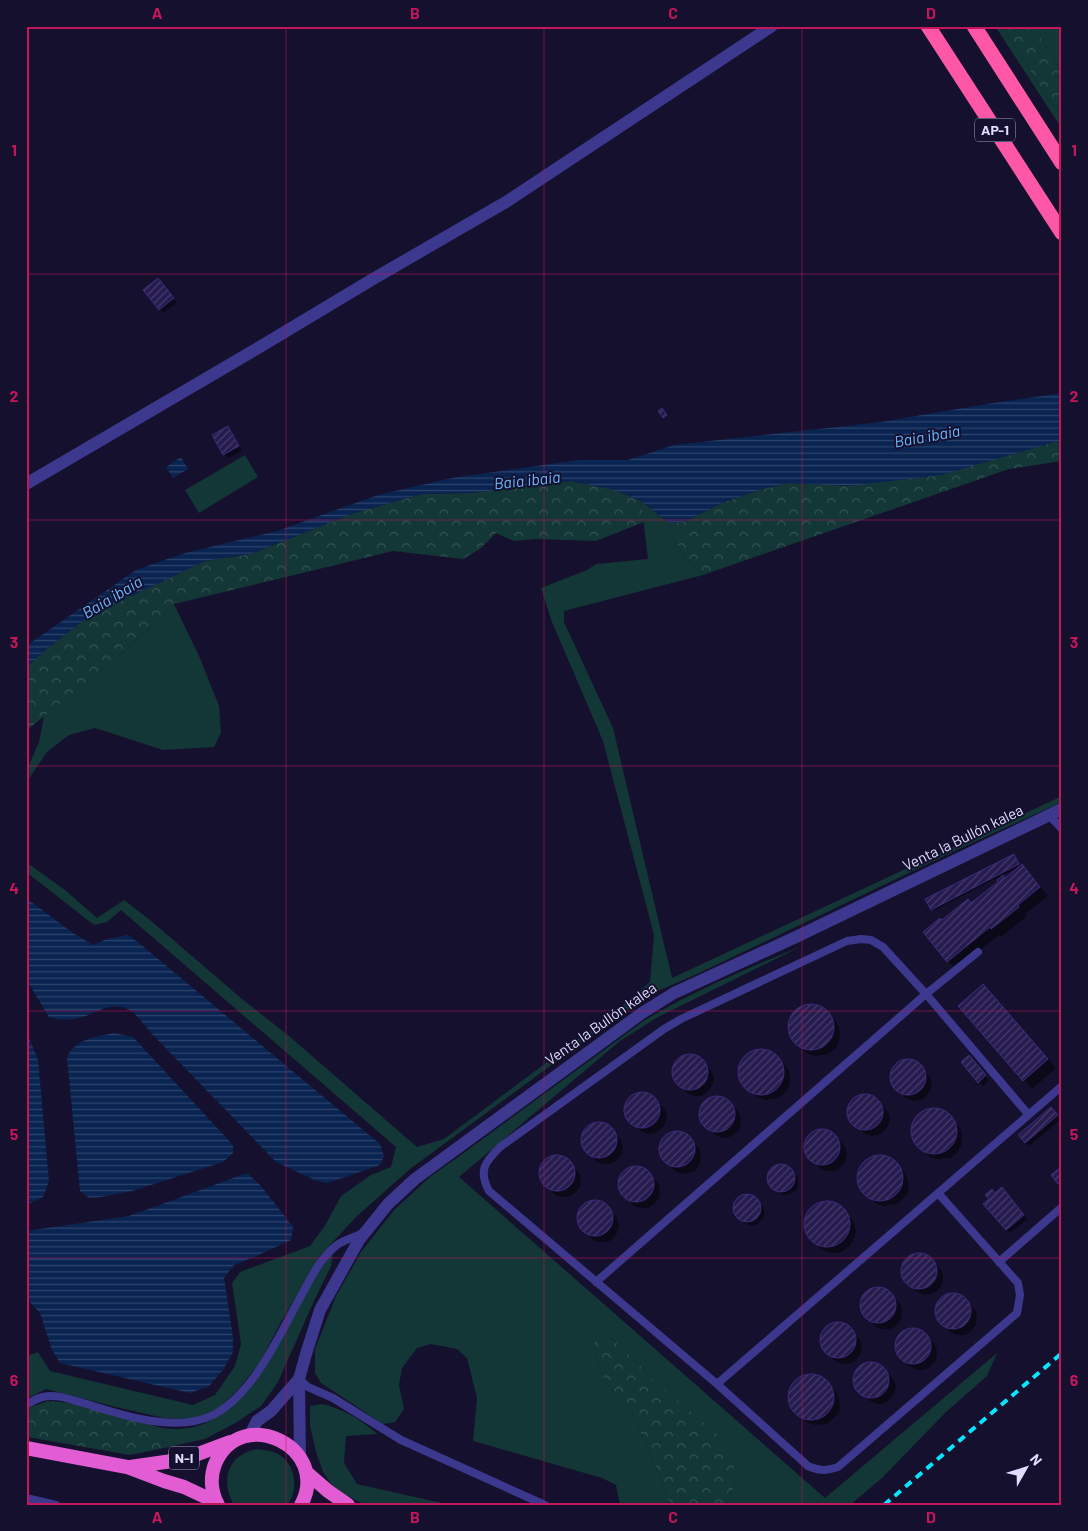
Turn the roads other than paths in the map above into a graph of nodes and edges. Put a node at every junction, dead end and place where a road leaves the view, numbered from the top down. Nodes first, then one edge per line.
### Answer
1 (772, 26) edge
2 (928, 26) edge
3 (974, 26) edge
4 (1062, 163) edge
5 (1062, 234) edge
6 (26, 484) edge
7 (1062, 809) edge
8 (1049, 815) junction
9 (1062, 829) edge
10 (978, 952) dead end
11 (926, 994) junction
12 (1062, 1086) edge
13 (1028, 1114) junction
14 (938, 1193) junction
15 (1062, 1206) edge
16 (366, 1232) junction
17 (999, 1262) junction
18 (596, 1282) junction
19 (299, 1379) junction
20 (717, 1384) junction
21 (26, 1406) edge
22 (244, 1437) junction
23 (26, 1448) edge
24 (300, 1458) junction
25 (126, 1467) junction
26 (306, 1472) junction
27 (26, 1498) edge
28 (217, 1504) edge
29 (56, 1505) edge
30 (301, 1505) edge
31 (348, 1505) edge
32 (545, 1505) edge

1 - 6 street
2 - 5 highway, AP-1
3 - 4 highway, AP-1
7 - 8 street, Venta la Bullón kalea
8 - 9 lane
8 - 16 street, Venta la Bullón kalea
10 - 11 lane
11 - 13 lane
11 - 18 lane
11 - 18 lane
12 - 13 lane
13 - 14 lane
14 - 17 lane
14 - 20 lane
15 - 17 lane
16 - 19 street, Venta la Bullón kalea
16 - 21 lane
17 - 20 lane
18 - 20 lane
19 - 22 street
19 - 24 street
19 - 32 lane
22 - 24 highway
22 - 25 highway, N-I
22 - 28 highway
23 - 25 highway, N-I
24 - 26 highway
25 - 28 highway, N-I
26 - 30 highway
26 - 31 highway
27 - 29 lane

